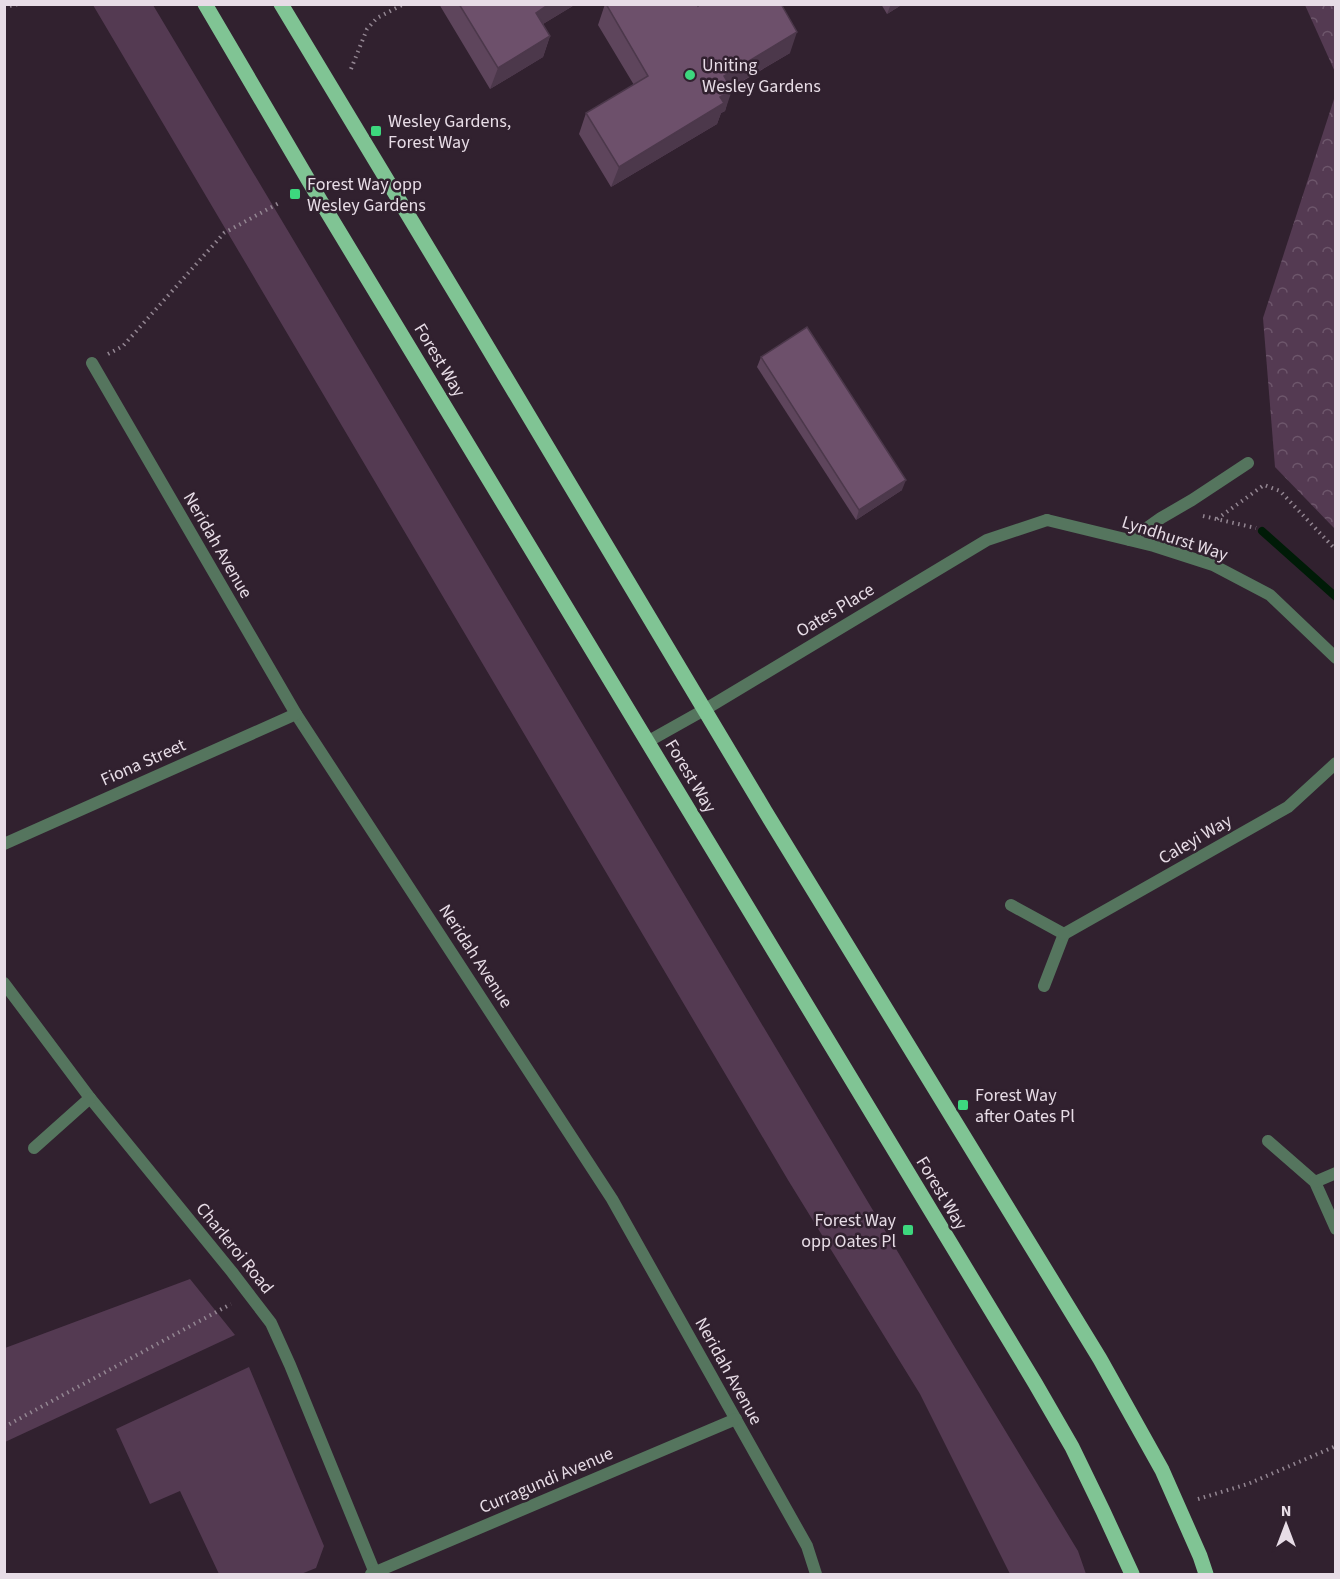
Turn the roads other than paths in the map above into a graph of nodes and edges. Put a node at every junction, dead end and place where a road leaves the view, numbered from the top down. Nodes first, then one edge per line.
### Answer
1 (205, 4) edge
2 (281, 4) edge
3 (92, 363) road end
4 (1248, 463) dead end
5 (1047, 520) joint
6 (1130, 540) junction
7 (1335, 658) edge
8 (704, 710) junction
9 (296, 714) junction
10 (647, 742) junction
11 (1335, 763) edge
12 (4, 844) edge
13 (1011, 905) dead end
14 (1064, 934) junction
15 (4, 983) edge
16 (1044, 986) dead end
17 (90, 1098) junction
18 (1268, 1141) dead end
19 (34, 1148) dead end
20 (1335, 1173) edge
21 (1315, 1182) junction
22 (1335, 1229) edge
23 (736, 1419) junction
24 (373, 1574) edge
25 (816, 1575) edge
26 (1132, 1575) edge
27 (1206, 1575) edge

1 - 10 main road, Forest Way
2 - 8 main road
3 - 9 street, Neridah Avenue
4 - 6 street
5 - 6 street, Lyndhurst Way
5 - 8 street, Oates Place
6 - 7 street, Lyndhurst Way
8 - 10 street, Oates Place
8 - 27 main road
9 - 12 street, Fiona Street
9 - 23 street, Neridah Avenue
10 - 26 main road, Forest Way
11 - 14 street, Caleyi Way
13 - 14 street
14 - 16 street
15 - 17 street, Charleroi Road
17 - 19 street
17 - 24 street, Charleroi Road
18 - 21 street
20 - 21 street
21 - 22 street
23 - 24 street, Curragundi Avenue
23 - 25 street, Neridah Avenue

